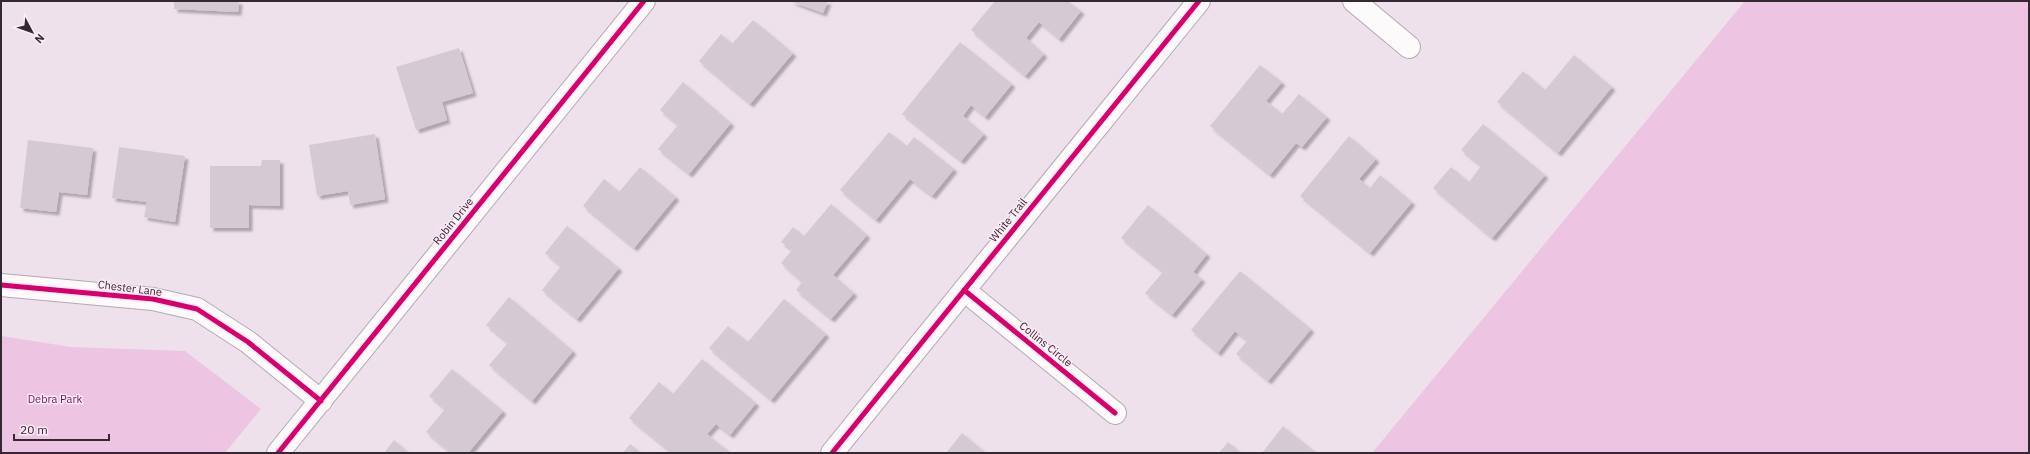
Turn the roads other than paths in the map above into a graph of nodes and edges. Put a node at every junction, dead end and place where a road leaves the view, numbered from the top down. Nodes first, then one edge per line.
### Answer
1 (644, 1) edge
2 (1199, 1) edge
3 (1354, 1) edge
4 (1409, 47) dead end
5 (1, 285) edge
6 (964, 290) junction
7 (321, 401) junction
8 (1115, 413) dead end
9 (278, 453) edge
10 (832, 453) edge

1 - 7 street, Robin Drive
2 - 6 street, White Trail
3 - 4 street
5 - 7 street, Chester Lane
6 - 8 street, Collins Circle
6 - 10 street, White Trail
7 - 9 street, Robin Drive

